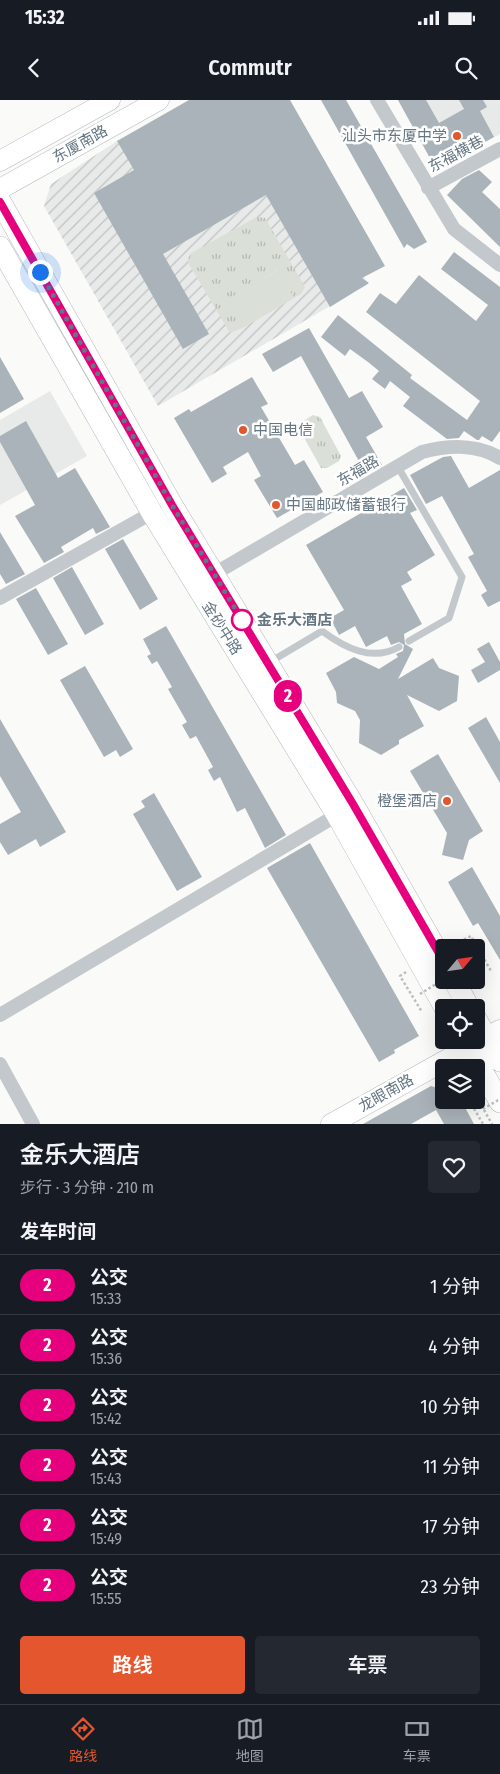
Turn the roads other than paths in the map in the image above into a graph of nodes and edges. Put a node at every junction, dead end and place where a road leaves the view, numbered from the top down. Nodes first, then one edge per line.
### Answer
1 (110, 100) edge
2 (159, 100) edge
3 (377, 100) edge
4 (500, 149) edge
5 (0, 161) edge
6 (428, 188) junction
7 (0, 189) edge
8 (0, 202) edge
9 (0, 247) edge
10 (500, 265) edge
11 (497, 451) edge
12 (398, 467) junction
13 (152, 514) junction
14 (214, 574) junction
15 (0, 598) edge
16 (408, 641) dead end
17 (399, 647) dead end
18 (268, 663) junction
19 (337, 815) junction
20 (435, 946) edge
21 (440, 999) edge
22 (0, 1015) edge
23 (488, 1029) edge
24 (458, 1049) edge
25 (468, 1049) edge
26 (500, 1061) edge
27 (0, 1064) edge
28 (494, 1104) edge
29 (34, 1124) edge
30 (331, 1124) edge

1 - 5 street
2 - 7 street, 东厦南路
3 - 6 street
4 - 6 street, 东福横巷
6 - 10 street
8 - 14 main road, 金砂中路
9 - 13 main road, 金砂中路
11 - 12 street, 东福路
12 - 14 street, 东福路
12 - 16 lane
13 - 15 street
13 - 19 main road, 金砂中路
14 - 18 main road, 金砂中路
17 - 18 lane
18 - 20 main road, 金砂中路
19 - 21 main road, 金砂中路
19 - 22 street
23 - 26 main road
24 - 30 street, 龙眼南路
25 - 28 main road
27 - 29 street

